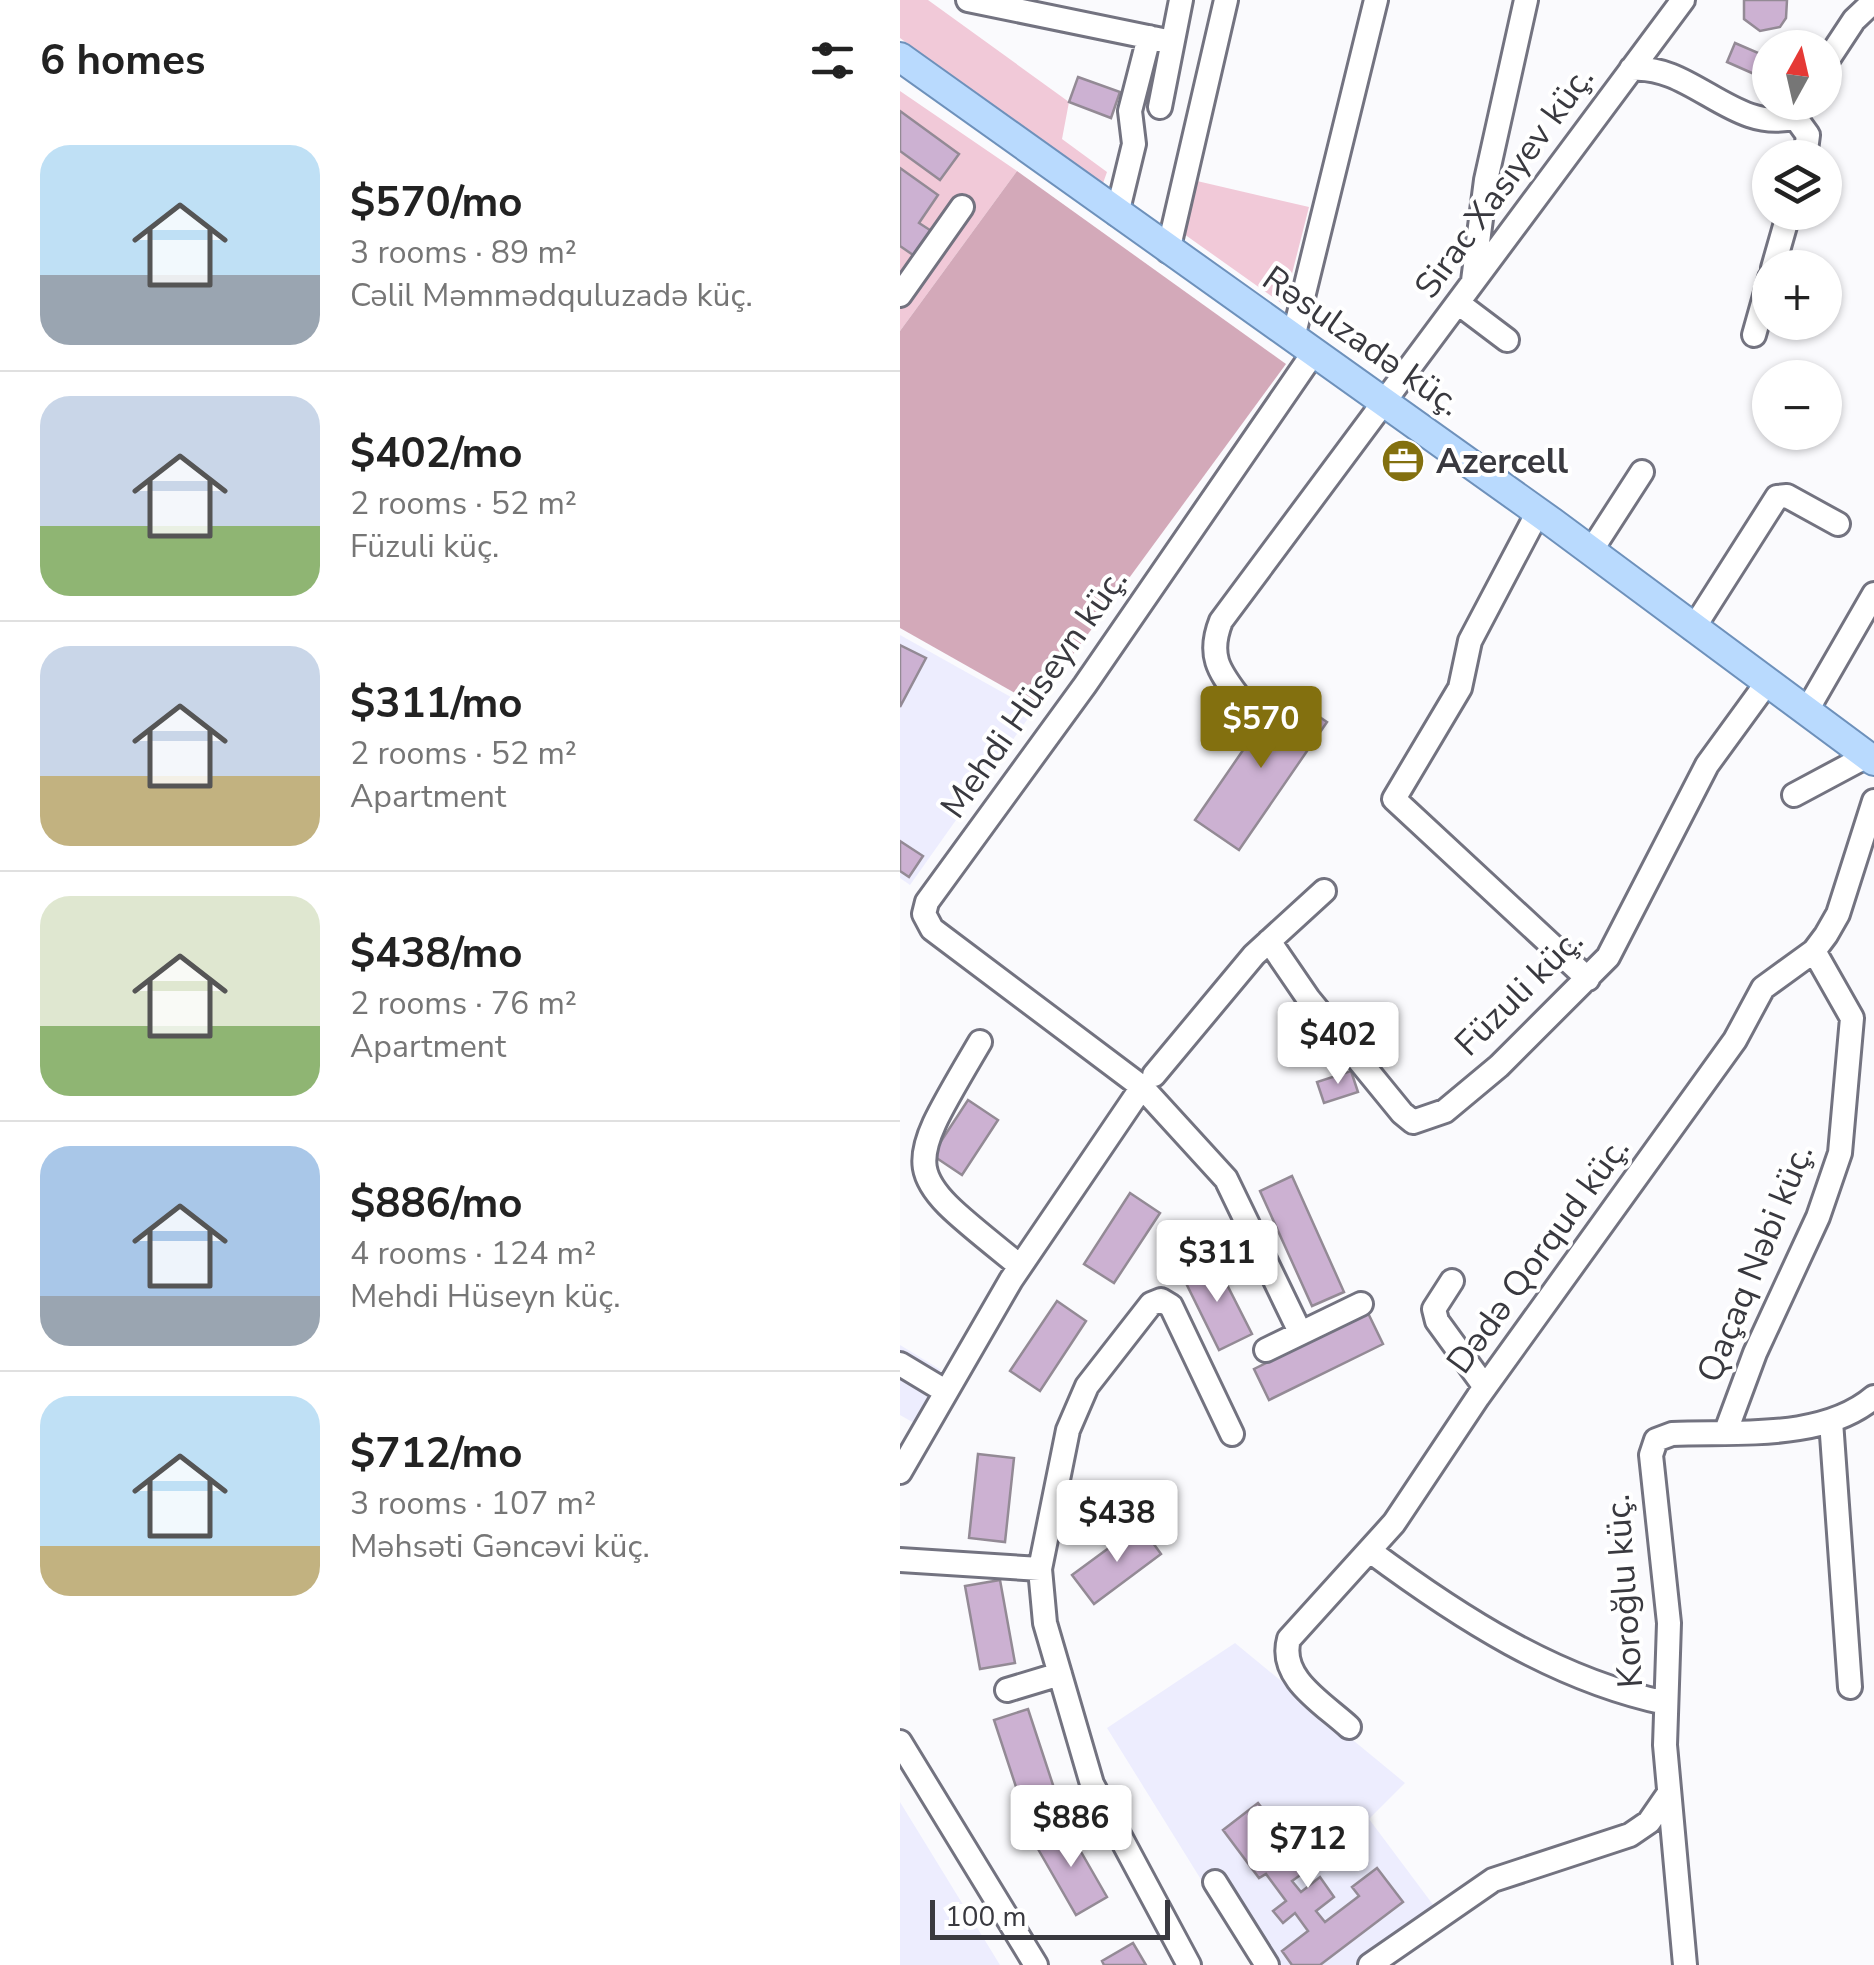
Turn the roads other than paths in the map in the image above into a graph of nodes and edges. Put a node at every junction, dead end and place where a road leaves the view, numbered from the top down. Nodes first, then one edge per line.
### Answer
1 (968, 0) edge
2 (1181, 0) edge
3 (1226, 0) edge
4 (1376, 0) edge
5 (1526, 0) edge
6 (1682, 1) edge
7 (1874, 1) edge
8 (1842, 38) edge
9 (1160, 39) junction
10 (900, 57) edge
11 (1631, 69) junction
12 (1160, 107) dead end
13 (1752, 116) edge
14 (962, 208) dead end
15 (1117, 214) junction
16 (1168, 251) junction
17 (908, 269) edge
18 (1465, 294) junction
19 (900, 296) edge
20 (1507, 340) dead end
21 (1304, 345) junction
22 (1385, 402) junction
23 (1642, 472) dead end
24 (1538, 512) junction
25 (1838, 524) dead end
26 (1591, 551) junction
27 (1874, 594) edge
28 (1693, 628) junction
29 (1766, 684) junction
30 (1806, 712) junction
31 (1250, 713) dead end
32 (1870, 758) edge
33 (1794, 796) dead end
34 (1874, 802) edge
35 (1324, 891) dead end
36 (1269, 941) junction
37 (1814, 951) junction
38 (1588, 979) junction
39 (980, 1042) dead end
40 (1148, 1081) junction
41 (1020, 1266) junction
42 (1452, 1281) dead end
43 (1361, 1304) dead end
44 (1300, 1332) junction
45 (1266, 1350) dead end
46 (900, 1364) edge
47 (1485, 1387) junction
48 (945, 1391) junction
49 (1874, 1397) edge
50 (1831, 1421) junction
51 (1726, 1431) junction
52 (1232, 1434) dead end
53 (900, 1472) edge
54 (1370, 1551) junction
55 (900, 1560) edge
56 (1040, 1569) junction
57 (1060, 1674) junction
58 (1850, 1687) dead end
59 (1006, 1690) dead end
60 (1666, 1702) junction
61 (1349, 1727) dead end
62 (900, 1742) edge
63 (1668, 1793) junction
64 (1214, 1882) dead end
65 (1036, 1965) edge
66 (1189, 1965) edge
67 (1267, 1965) edge
68 (1370, 1965) edge
69 (1686, 1965) edge

1 - 9 street
2 - 9 street
3 - 16 street
4 - 21 street
5 - 18 street
6 - 11 street, Sirac Xasıyev küç.
7 - 8 street
9 - 12 street
9 - 15 street
10 - 15 main road, Rəsulzadə küç.
11 - 13 street
11 - 18 street, Sirac Xasıyev küç.
14 - 17 street
15 - 16 main road, Rəsulzadə küç.
16 - 21 main road, Rəsulzadə küç.
17 - 19 street
18 - 20 street
18 - 22 street, Sirac Xasıyev küç.
21 - 22 main road, Rəsulzadə küç.
21 - 40 street, Mehdi Hüseyn küç.
22 - 24 main road, Rəsulzadə küç.
22 - 31 street, Sirac Xasıyev küç.
23 - 26 street
24 - 26 main road, Rəsulzadə küç.
24 - 38 street
25 - 28 street
26 - 28 main road, Rəsulzadə küç.
27 - 30 street
28 - 29 main road, Rəsulzadə küç.
29 - 30 main road, Rəsulzadə küç.
29 - 38 street, Füzuli küç.
30 - 32 main road, Rəsulzadə küç.
32 - 33 street
34 - 37 street, Dədə Qorqud küç.
35 - 36 street
36 - 38 street, Füzuli küç.
36 - 40 street
37 - 47 street, Dədə Qorqud küç.
37 - 51 street, Qaçaq Nəbi küç.
39 - 41 street
40 - 41 street
40 - 44 street
41 - 48 street
42 - 47 street
43 - 44 street
44 - 45 street
46 - 48 street
47 - 54 street, Dədə Qorqud küç.
48 - 53 street
49 - 50 street, Koroğlu küç.
50 - 51 street, Koroğlu küç.
50 - 58 street
51 - 60 street, Koroğlu küç.
52 - 56 street
54 - 60 street
54 - 61 street, Dədə Qorqud küç.
55 - 56 street
56 - 57 street
57 - 59 street
57 - 66 street
60 - 63 street, Koroğlu küç.
62 - 65 street
63 - 68 street
63 - 69 street, Koroğlu küç.
64 - 67 street

